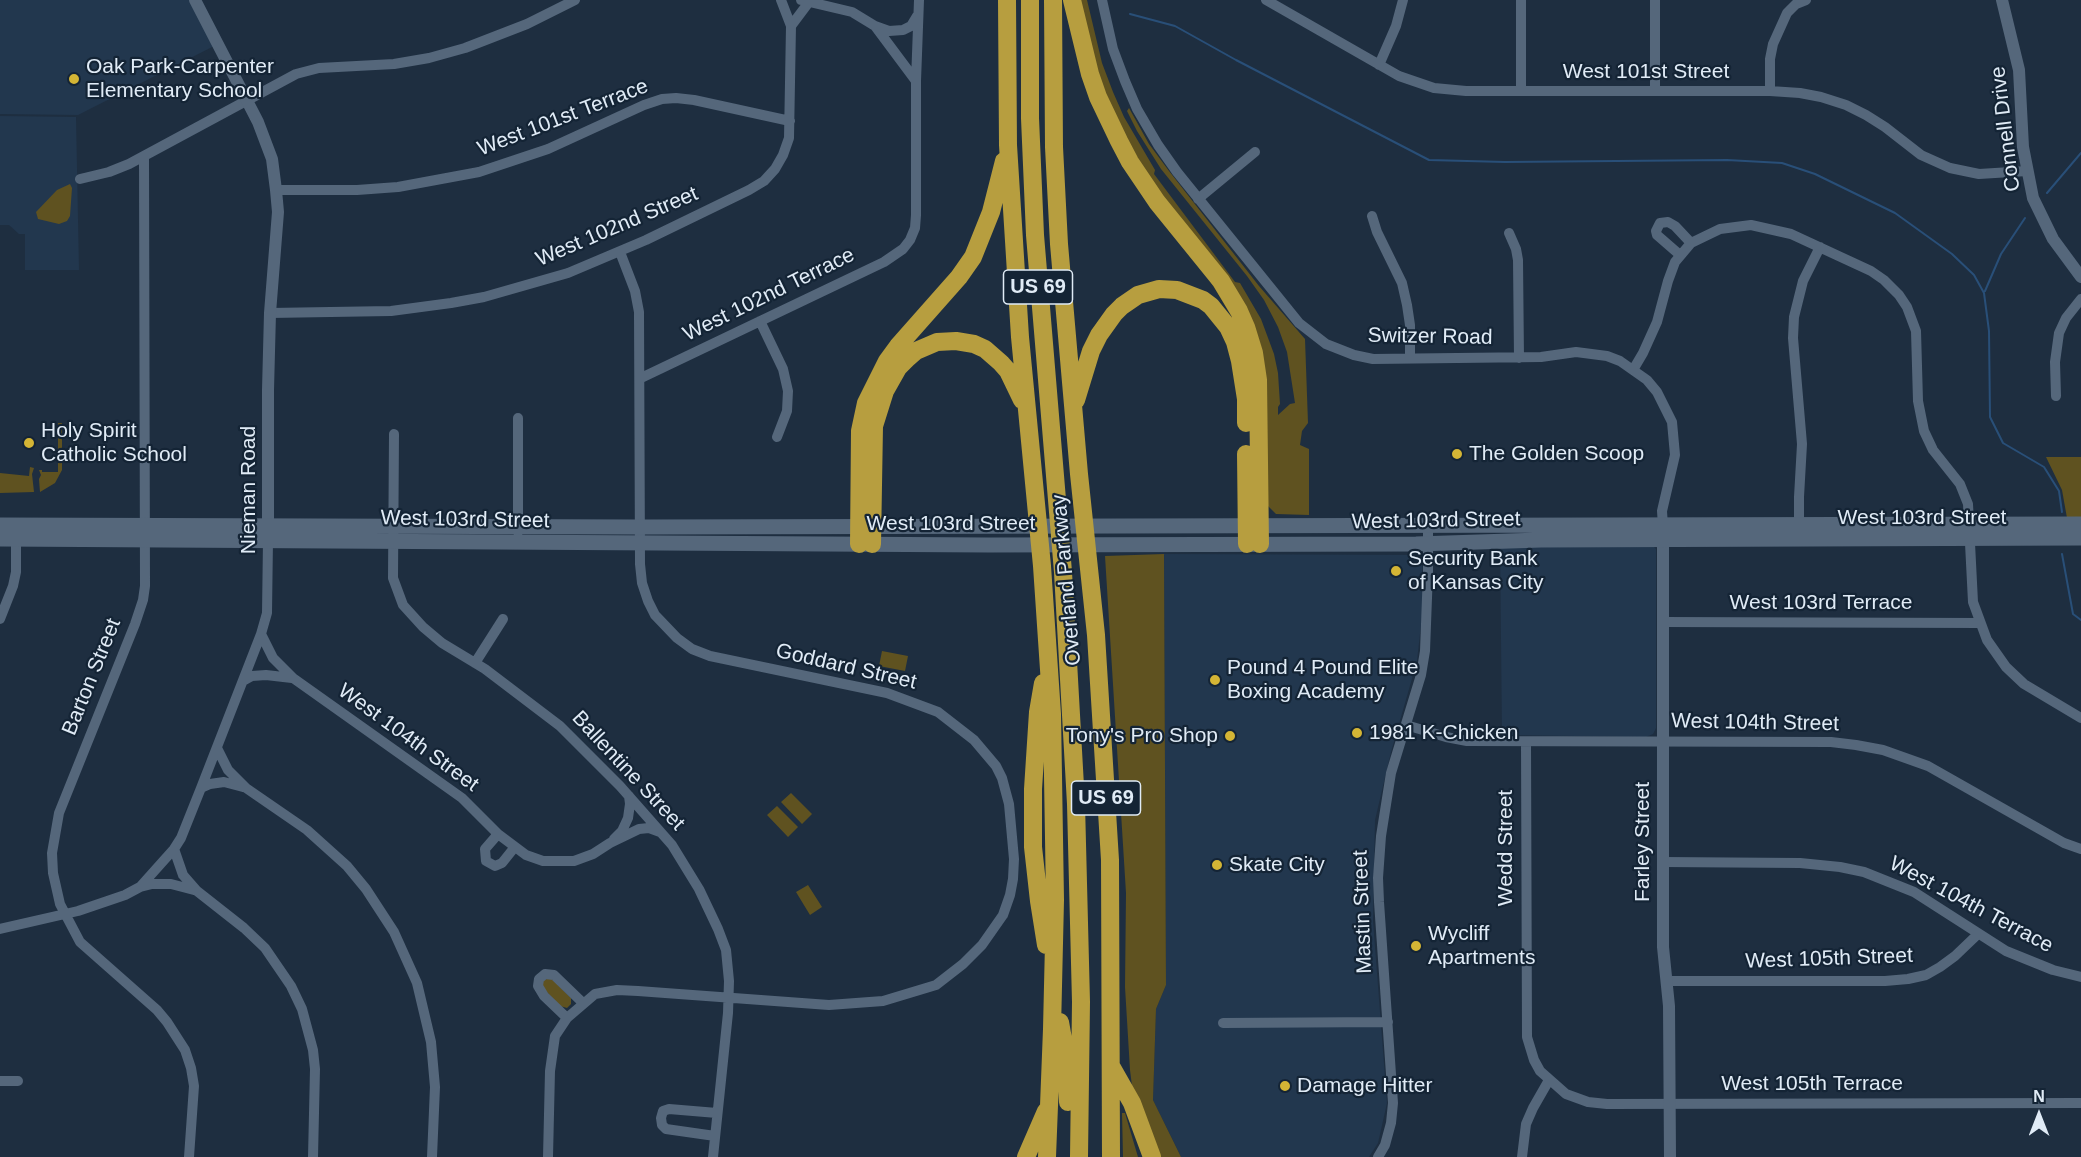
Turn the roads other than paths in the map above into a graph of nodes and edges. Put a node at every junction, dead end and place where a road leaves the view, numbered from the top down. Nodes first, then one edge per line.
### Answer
1 (575, 0) edge
2 (781, 0) edge
3 (919, 0) edge
4 (1006, 0) edge
5 (1030, 0) edge
6 (1053, 0) edge
7 (1072, 0) edge
8 (1102, 0) edge
9 (1266, 0) edge
10 (1403, 0) edge
11 (1521, 0) edge
12 (1655, 0) edge
13 (1806, 0) edge
14 (2002, 0) edge
15 (196, 1) edge
16 (805, 1) edge
17 (1282, 4) edge
18 (1788, 4) edge
19 (919, 13) junction
20 (791, 26) junction
21 (875, 26) junction
22 (1379, 65) junction
23 (916, 81) junction
24 (1521, 91) junction
25 (1655, 91) junction
26 (1770, 91) junction
27 (246, 101) junction
28 (790, 121) junction
29 (1008, 145) junction
30 (1255, 152) dead end
31 (144, 156) junction
32 (2027, 171) junction
33 (80, 179) dead end
34 (276, 190) junction
35 (1198, 199) junction
36 (1372, 216) dead end
37 (1509, 233) dead end
38 (1691, 243) junction
39 (1820, 247) junction
40 (620, 252) junction
41 (1680, 255) junction
42 (2081, 277) edge
43 (2081, 298) edge
44 (270, 313) junction
45 (760, 321) junction
46 (1410, 358) junction
47 (1519, 358) junction
48 (1633, 370) junction
49 (641, 378) junction
50 (2056, 396) dead end
51 (1073, 410) junction
52 (1027, 411) junction
53 (518, 418) dead end
54 (394, 434) dead end
55 (777, 437) dead end
56 (1428, 524) junction
57 (2081, 524) edge
58 (0, 525) edge
59 (640, 527) junction
60 (16, 532) junction
61 (145, 532) junction
62 (268, 532) junction
63 (1799, 532) junction
64 (1970, 532) junction
65 (394, 533) junction
66 (1663, 533) junction
67 (518, 534) junction
68 (1253, 535) junction
69 (866, 536) junction
70 (2081, 538) edge
71 (0, 539) edge
72 (640, 544) junction
73 (1428, 544) junction
74 (10, 593) junction
75 (0, 601) edge
76 (0, 619) edge
77 (503, 619) dead end
78 (1663, 622) junction
79 (1980, 623) junction
80 (261, 634) junction
81 (1049, 648) junction
82 (475, 663) junction
83 (292, 678) junction
84 (243, 681) junction
85 (2081, 718) edge
86 (1406, 725) junction
87 (1526, 742) junction
88 (1662, 742) junction
89 (217, 748) junction
90 (201, 788) junction
91 (246, 788) junction
92 (629, 796) junction
93 (663, 833) junction
94 (498, 834) junction
95 (610, 843) junction
96 (513, 848) junction
97 (174, 849) junction
98 (2081, 849) edge
99 (1663, 862) junction
100 (140, 887) junction
101 (197, 891) junction
102 (64, 914) junction
103 (0, 929) edge
104 (1978, 934) junction
105 (2081, 977) edge
106 (1666, 981) junction
107 (728, 998) junction
108 (583, 1003) junction
109 (567, 1018) junction
110 (1388, 1022) junction
111 (1223, 1023) dead end
112 (1110, 1064) junction
113 (1549, 1080) junction
114 (0, 1081) edge
115 (18, 1081) dead end
116 (1049, 1103) junction
117 (2081, 1103) edge
118 (1670, 1104) junction
119 (717, 1113) junction
120 (715, 1136) junction
121 (189, 1157) edge
122 (314, 1157) edge
123 (432, 1157) edge
124 (548, 1157) edge
125 (713, 1157) edge
126 (1026, 1157) edge
127 (1047, 1157) edge
128 (1068, 1157) edge
129 (1079, 1157) edge
130 (1111, 1157) edge
131 (1152, 1157) edge
132 (1378, 1157) edge
133 (1522, 1157) edge
134 (1670, 1157) edge

1 - 27 street
2 - 20 street
3 - 19 street
4 - 29 highway
5 - 129 highway, Overland Parkway / US 69
6 - 51 highway, Overland Parkway / US 69
7 - 68 highway
8 - 35 street, Switzer Road
9 - 17 street, West 101st Street
10 - 22 street
11 - 24 street
12 - 25 street
13 - 18 street
14 - 32 street, Connell Drive
15 - 27 street, Nieman Road
16 - 20 street
16 - 21 street
17 - 22 street, West 101st Street
18 - 26 street
19 - 21 street
19 - 23 street
20 - 28 street, West 102nd Street
21 - 23 street
22 - 24 street, West 101st Street
23 - 45 street, West 102nd Terrace
24 - 25 street, West 101st Street
25 - 26 street, West 101st Street
26 - 32 street, West 101st Street
27 - 31 street
27 - 34 street, Nieman Road
28 - 34 street, West 101st Terrace
28 - 40 street, West 102nd Street
29 - 52 highway
29 - 69 highway
30 - 35 street
31 - 33 street
31 - 61 street, Barton Street
32 - 42 street, Connell Drive
34 - 44 street, Nieman Road
35 - 46 street, Switzer Road
36 - 46 street
37 - 47 street
38 - 39 street
38 - 41 street
38 - 41 street
39 - 63 street
39 - 64 street
40 - 44 street, West 102nd Street
40 - 49 street, Goddard Street
41 - 48 street
43 - 50 street
44 - 62 street, Nieman Road
45 - 49 street, West 102nd Terrace
45 - 55 street
46 - 47 street, Switzer Road
47 - 48 street, Switzer Road
48 - 66 street, Switzer Road
49 - 59 street, Goddard Street
51 - 68 highway
51 - 112 highway, Overland Parkway / US 69
52 - 69 highway
52 - 81 highway
53 - 67 street
54 - 65 street, Ballentine Street
56 - 66 main road, West 103rd Street
56 - 68 main road, West 103rd Street
56 - 73 street, Mastin Street
57 - 64 main road, West 103rd Street
58 - 60 main road, West 103rd Street
59 - 67 main road, West 103rd Street
59 - 69 main road, West 103rd Street
59 - 72 street, Goddard Street
60 - 61 main road, West 103rd Street
60 - 71 main road, West 103rd Street
60 - 74 street
61 - 62 main road, West 103rd Street
61 - 102 street, Barton Street
62 - 65 main road, West 103rd Street
62 - 80 street, Nieman Road
63 - 64 main road, West 103rd Street
63 - 66 main road, West 103rd Street
64 - 70 main road, West 103rd Street
64 - 79 street
65 - 67 main road, West 103rd Street
65 - 82 street, Ballentine Street
66 - 73 main road, West 103rd Street
66 - 78 street, Farley Street
67 - 72 main road, West 103rd Street
68 - 69 main road, West 103rd Street
68 - 69 main road, West 103rd Street
68 - 73 main road, West 103rd Street
69 - 72 main road, West 103rd Street
72 - 107 street, Goddard Street
73 - 86 street, Mastin Street
74 - 75 street
74 - 76 street
77 - 82 street
78 - 79 street, West 103rd Terrace
78 - 88 street, Farley Street
79 - 85 street
80 - 83 street, West 104th Street
80 - 84 street, Nieman Road
81 - 116 highway
81 - 128 highway
82 - 92 street, Ballentine Street
83 - 84 street, West 104th Street
83 - 94 street, West 104th Street
84 - 89 street, Nieman Road
86 - 87 street, West 104th Street
86 - 110 street, Mastin Street
87 - 88 street, West 104th Street
87 - 113 street, Wedd Street
88 - 98 street, West 104th Street
88 - 99 street, Farley Street
89 - 90 street, Nieman Road
89 - 91 street
90 - 91 street
90 - 97 street, Nieman Road
91 - 123 street
92 - 93 street, Ballentine Street
92 - 95 street
93 - 95 street, West 104th Street
93 - 107 street, Ballentine Street
94 - 96 street, West 104th Street
94 - 96 street
95 - 96 street, West 104th Street
97 - 100 street, Nieman Road
97 - 101 street
99 - 104 street, West 104th Terrace
99 - 106 street, Farley Street
100 - 101 street
100 - 102 street, Nieman Road
101 - 122 street
102 - 103 street
102 - 121 street, Barton Street
104 - 105 street, West 104th Terrace
104 - 106 street, West 105th Street
106 - 118 street, Farley Street
107 - 108 street
107 - 119 street, Ballentine Street
108 - 109 street
108 - 109 street
109 - 124 street
110 - 111 street
110 - 132 street, Mastin Street
112 - 130 highway, Overland Parkway / US 69
112 - 131 highway
113 - 118 street, West 105th Terrace
113 - 133 street
114 - 115 street
116 - 126 highway
116 - 127 highway
117 - 118 street, West 105th Terrace
118 - 134 street, Farley Street
119 - 120 street, Ballentine Street
119 - 120 street
120 - 125 street, Ballentine Street

